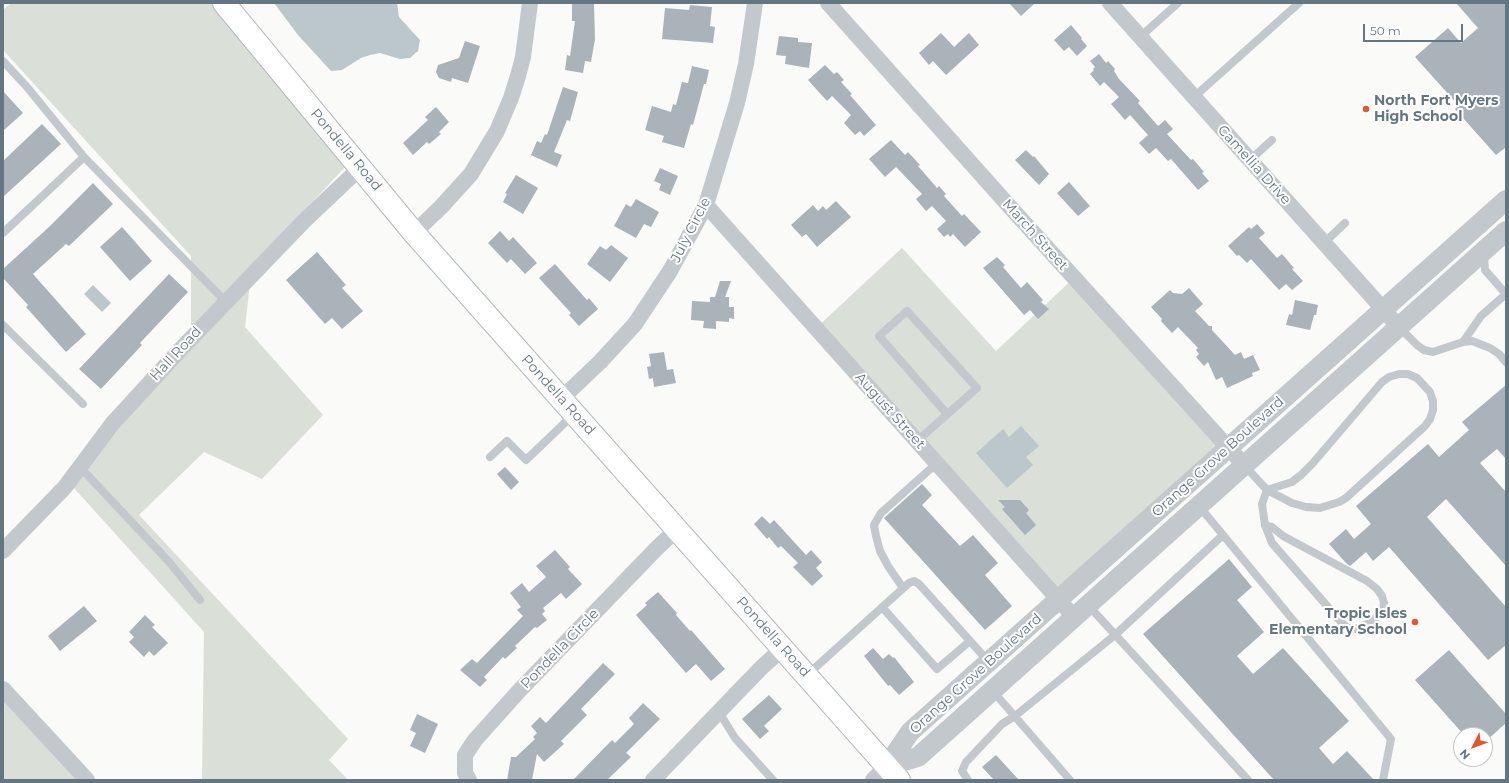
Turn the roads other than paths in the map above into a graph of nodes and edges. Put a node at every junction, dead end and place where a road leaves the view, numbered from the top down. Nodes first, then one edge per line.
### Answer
1 (224, 3) edge
2 (530, 3) edge
3 (755, 3) edge
4 (828, 3) edge
5 (1110, 3) edge
6 (1178, 3) edge
7 (1299, 3) edge
8 (1140, 37) junction
9 (3, 61) edge
10 (1194, 97) junction
11 (1272, 140) dead end
12 (84, 157) junction
13 (1250, 160) junction
14 (360, 168) junction
15 (1506, 200) edge
16 (706, 205) junction
17 (1345, 224) dead end
18 (1506, 231) edge
19 (3, 233) edge
20 (414, 233) junction
21 (1324, 243) junction
22 (1484, 251) junction
23 (1506, 294) edge
24 (225, 301) junction
25 (1383, 309) junction
26 (3, 325) edge
27 (1399, 327) junction
28 (1463, 342) junction
29 (1506, 362) edge
30 (82, 404) dead end
31 (568, 406) junction
32 (947, 414) junction
33 (917, 441) junction
34 (1228, 448) junction
35 (490, 457) dead end
36 (937, 463) junction
37 (1244, 465) junction
38 (80, 467) junction
39 (1267, 490) junction
40 (1199, 506) junction
41 (1265, 525) junction
42 (677, 529) junction
43 (1223, 535) junction
44 (3, 551) edge
45 (903, 588) junction
46 (1059, 599) junction
47 (200, 600) dead end
48 (882, 607) junction
49 (1081, 611) junction
50 (1115, 635) junction
51 (970, 641) junction
52 (783, 648) junction
53 (989, 662) junction
54 (806, 675) junction
55 (998, 685) junction
56 (3, 689) edge
57 (719, 712) junction
58 (1014, 716) junction
59 (886, 775) edge
60 (87, 780) edge
61 (469, 780) edge
62 (653, 780) edge
63 (774, 780) edge
64 (968, 780) edge
65 (1070, 780) edge
66 (1248, 780) edge
67 (1383, 780) edge

1 - 14 main road, Pondella Road
2 - 20 street
3 - 16 street, July Circle
4 - 34 street, March Street
5 - 8 street, Camellia Drive
6 - 8 lane
7 - 10 lane
8 - 10 street, Camellia Drive
9 - 12 lane
10 - 13 street, Camellia Drive
11 - 13 lane
12 - 19 lane
12 - 24 lane
13 - 21 street, Camellia Drive
14 - 20 main road, Pondella Road
14 - 24 street, Hall Road
15 - 25 street, Orange Grove Boulevard
16 - 31 street, July Circle
16 - 33 street, August Street
17 - 21 lane
18 - 22 street, Orange Grove Boulevard
20 - 31 main road, Pondella Road
21 - 25 street, Camellia Drive
22 - 23 lane
22 - 27 street, Orange Grove Boulevard
23 - 28 lane
24 - 38 street, Hall Road
25 - 27 street, Camellia Drive
25 - 34 street, Orange Grove Boulevard
26 - 30 lane
27 - 28 lane
27 - 37 street, Orange Grove Boulevard
28 - 29 lane
31 - 35 lane
31 - 42 main road, Pondella Road
32 - 32 lane
32 - 33 lane
33 - 36 street, August Street
34 - 37 street, March Street
34 - 46 street, Orange Grove Boulevard
36 - 45 lane
36 - 46 street, August Street
37 - 39 lane
37 - 40 street, Orange Grove Boulevard
38 - 44 street, Hall Road
38 - 47 lane
39 - 39 lane
39 - 41 lane
40 - 43 lane
40 - 49 street, Orange Grove Boulevard
41 - 41 lane
42 - 52 main road, Pondella Road
42 - 61 street, Pondella Circle
43 - 50 lane
43 - 67 lane
45 - 48 lane
45 - 51 lane
46 - 49 street, August Street
46 - 53 street, Orange Grove Boulevard
48 - 51 lane
48 - 54 lane
49 - 50 lane
49 - 55 street, Orange Grove Boulevard
50 - 58 lane
50 - 66 lane
51 - 53 lane
52 - 54 main road, Pondella Road
52 - 57 street
53 - 55 street
53 - 59 street, Orange Grove Boulevard
54 - 59 main road, Pondella Road
55 - 58 lane
55 - 59 street, Orange Grove Boulevard
56 - 60 street
57 - 62 street
57 - 63 lane
58 - 64 lane
58 - 65 lane

